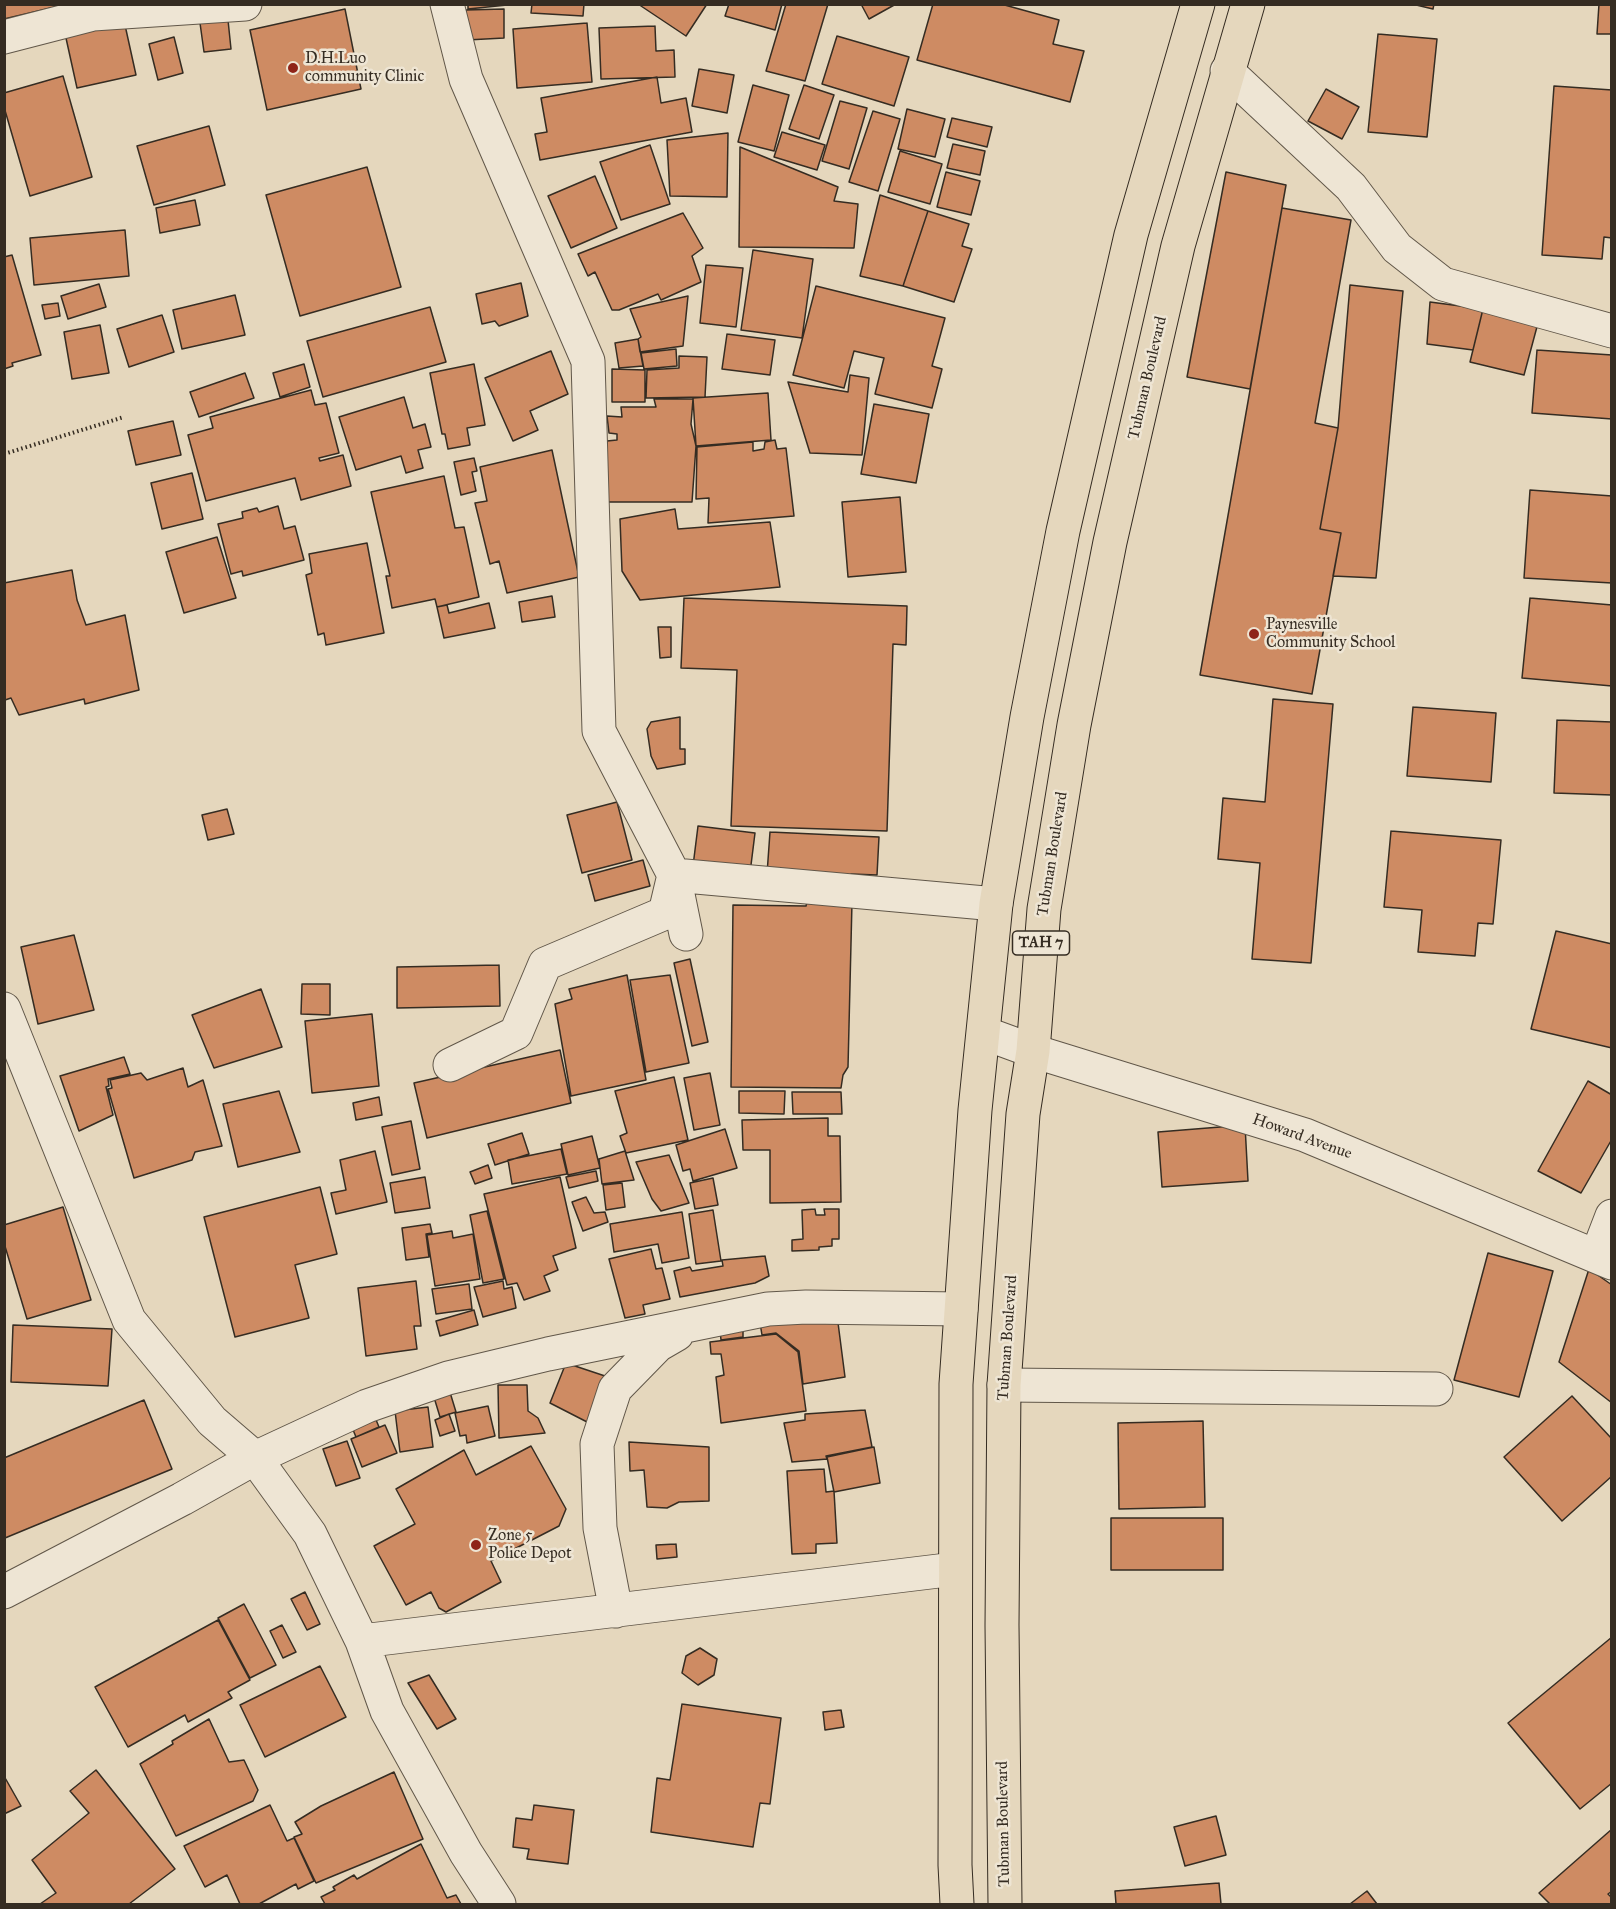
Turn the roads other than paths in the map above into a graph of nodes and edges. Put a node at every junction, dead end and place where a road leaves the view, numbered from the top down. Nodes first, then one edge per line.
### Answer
1 (245, 4) edge
2 (447, 4) edge
3 (1198, 4) edge
4 (1248, 4) edge
5 (4, 37) edge
6 (1227, 71) junction
7 (1611, 331) edge
8 (674, 875) junction
9 (996, 904) junction
10 (686, 934) dead end
11 (4, 1009) edge
12 (984, 1033) junction
13 (1033, 1051) junction
14 (450, 1065) dead end
15 (1611, 1216) edge
16 (1604, 1259) edge
17 (961, 1309) junction
18 (688, 1328) junction
19 (1004, 1385) junction
20 (1436, 1389) dead end
21 (255, 1458) junction
22 (955, 1569) junction
23 (4, 1592) edge
24 (616, 1611) junction
25 (362, 1641) junction
26 (499, 1905) edge
27 (957, 1905) edge
28 (1005, 1905) edge

1 - 5 street
2 - 8 street
3 - 9 highway, TAH 7
4 - 6 highway, Tubman Boulevard / TAH 7
6 - 7 street
6 - 13 highway, Tubman Boulevard / TAH 7
8 - 9 street
8 - 10 street
8 - 14 street
9 - 12 highway, TAH 7
11 - 21 street
12 - 13 street, Howard Avenue
12 - 17 highway, TAH 7
13 - 16 street, Howard Avenue
13 - 19 highway, Tubman Boulevard / TAH 7
15 - 16 street
17 - 18 street
17 - 22 highway, TAH 7
18 - 21 street
18 - 24 street
19 - 20 street
19 - 28 highway, Tubman Boulevard / TAH 7
21 - 23 street
21 - 25 street
22 - 24 street
22 - 27 highway, TAH 7
24 - 25 street
25 - 26 street

